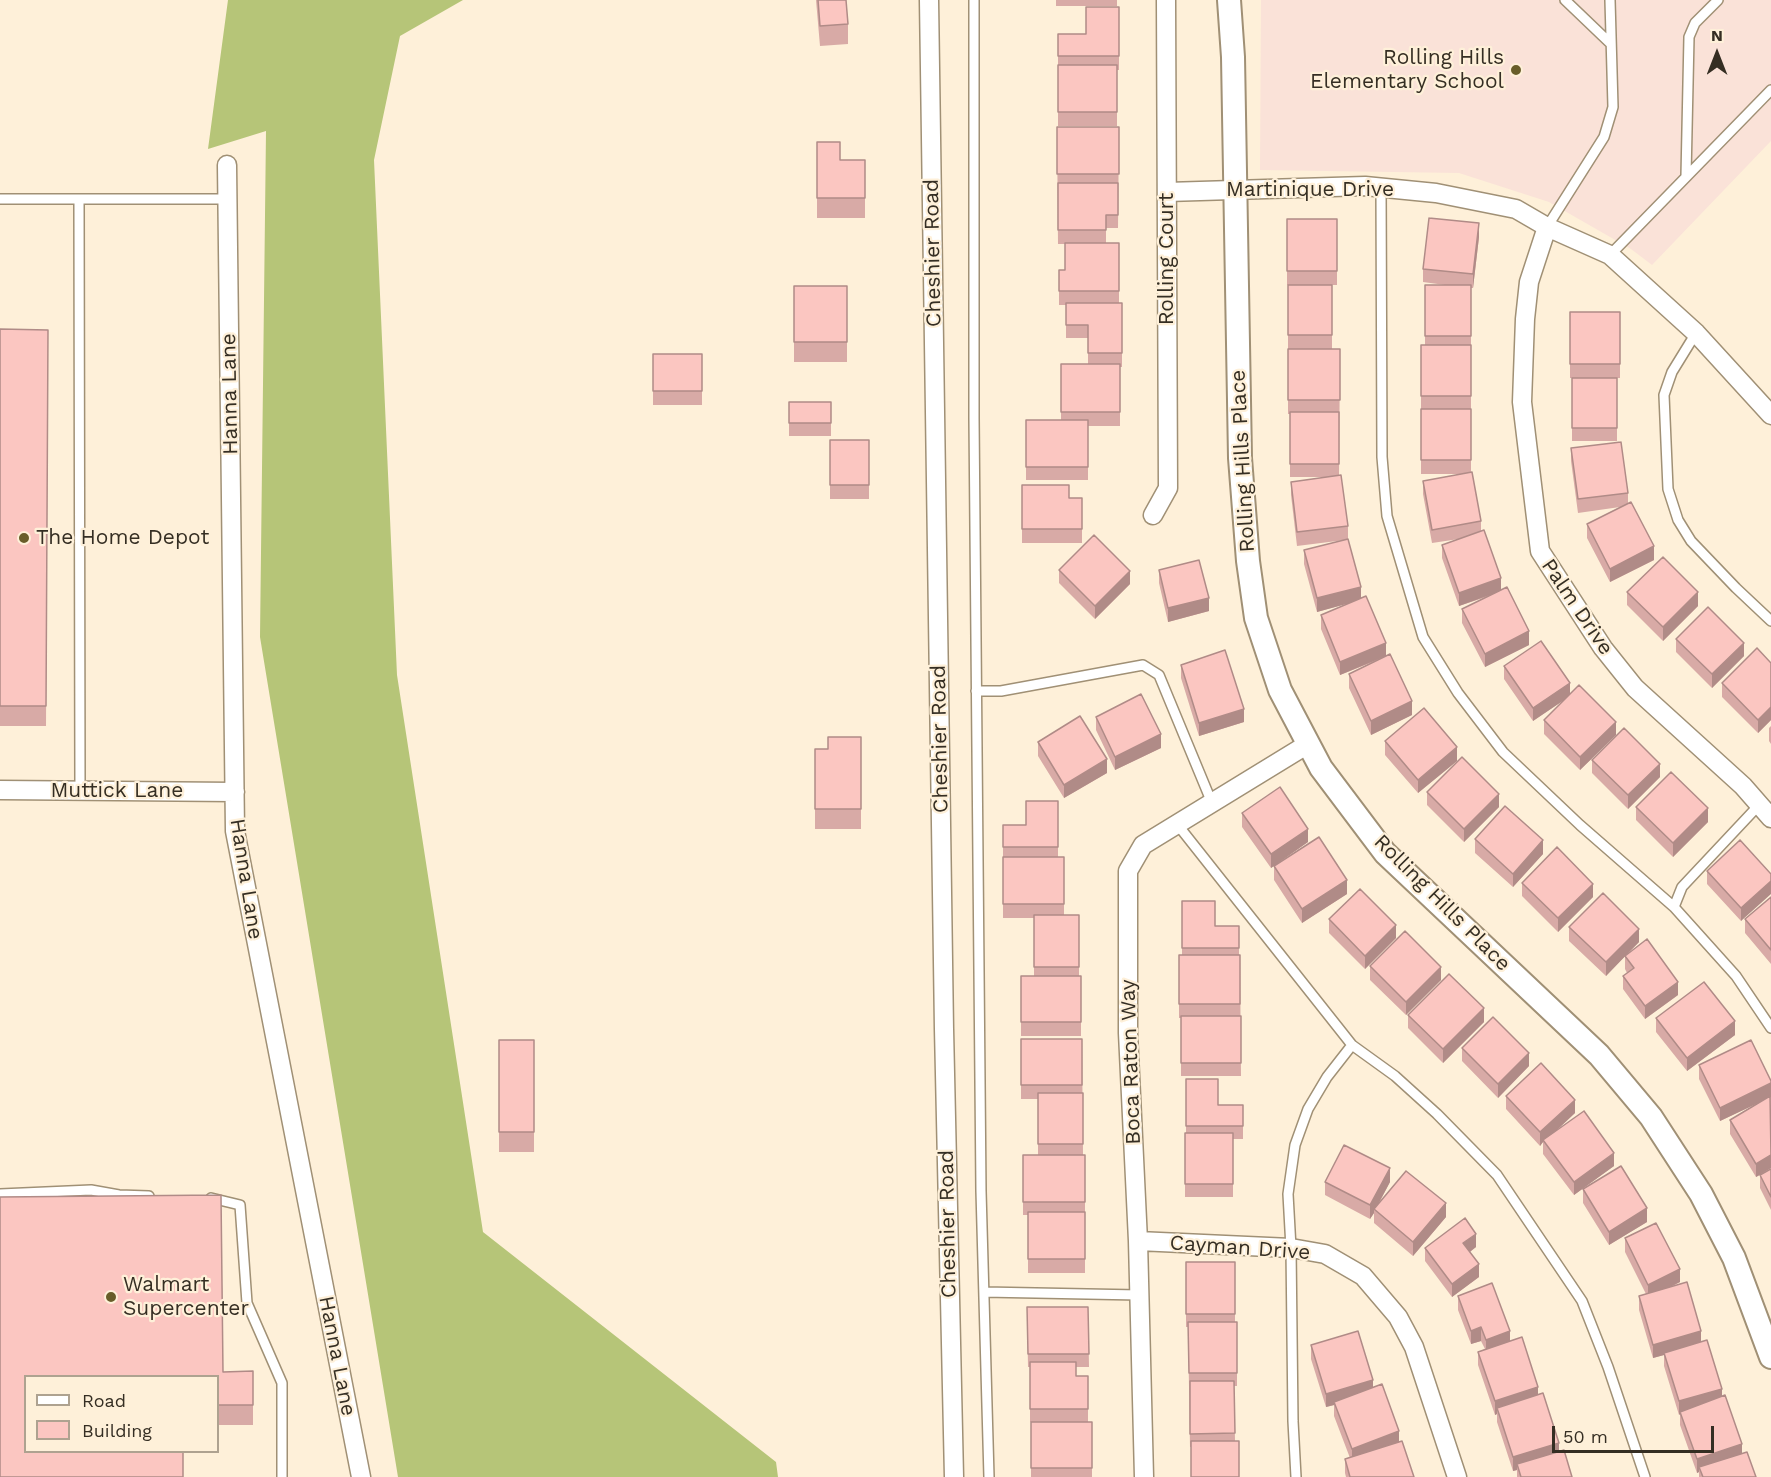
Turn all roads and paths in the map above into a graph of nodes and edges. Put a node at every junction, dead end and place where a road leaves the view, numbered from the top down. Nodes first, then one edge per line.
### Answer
1 (929, 0) edge
2 (974, 0) edge
3 (1166, 0) edge
4 (1229, 0) edge
5 (1565, 0) edge
6 (1610, 0) edge
7 (1718, 0) edge
8 (1611, 44) junction
9 (1771, 90) edge
10 (227, 165) dead end
11 (1686, 176) junction
12 (1381, 188) junction
13 (1235, 190) junction
14 (1167, 192) junction
15 (79, 199) junction
16 (227, 199) junction
17 (0, 200) edge
18 (1547, 227) junction
19 (1610, 255) junction
20 (1696, 333) junction
21 (1771, 415) edge
22 (1153, 515) dead end
23 (1771, 621) edge
24 (976, 691) junction
25 (1308, 744) junction
26 (0, 790) edge
27 (80, 791) junction
28 (235, 792) junction
29 (1212, 803) junction
30 (1765, 811) edge
31 (1177, 824) junction
32 (1674, 908) junction
33 (1771, 1028) edge
34 (1352, 1045) junction
35 (0, 1194) edge
36 (165, 1196) edge
37 (198, 1197) edge
38 (1138, 1241) junction
39 (1291, 1248) junction
40 (984, 1292) junction
41 (1139, 1295) junction
42 (1771, 1357) edge
43 (282, 1477) edge
44 (361, 1477) edge
45 (954, 1477) edge
46 (989, 1477) edge
47 (1144, 1477) edge
48 (1296, 1477) edge
49 (1457, 1477) edge
50 (1645, 1477) edge

1 - 45 street, Cheshier Road
2 - 24 lane
3 - 14 street, Rolling Court
4 - 13 street, Rolling Hills Place
5 - 8 lane
6 - 8 lane
7 - 11 lane
8 - 18 lane
9 - 11 lane
10 - 16 street, Hanna Lane
11 - 19 lane
12 - 13 street, Martinique Drive
12 - 18 street, Martinique Drive
12 - 32 lane
13 - 14 street, Martinique Drive
13 - 25 street, Rolling Hills Place
14 - 22 street, Rolling Court
15 - 16 lane
15 - 17 lane
15 - 27 lane
16 - 28 street, Hanna Lane
18 - 19 street, Martinique Drive
18 - 30 street, Palm Drive
19 - 20 street, Martinique Drive
20 - 21 street, Martinique Drive
20 - 23 lane
24 - 29 lane
24 - 40 lane
25 - 29 street, Boca Raton Way
25 - 42 street, Rolling Hills Place
26 - 27 street, Muttick Lane
27 - 28 street, Muttick Lane
28 - 44 street, Hanna Lane
29 - 31 street, Boca Raton Way
30 - 32 lane
31 - 34 lane
31 - 38 street, Boca Raton Way
32 - 33 lane
34 - 39 lane
34 - 50 lane
35 - 36 lane
37 - 43 lane
38 - 39 street, Cayman Drive
38 - 41 street, Boca Raton Way
39 - 48 lane
39 - 49 street, Cayman Drive
40 - 41 lane
40 - 46 lane
41 - 47 street, Boca Raton Way

